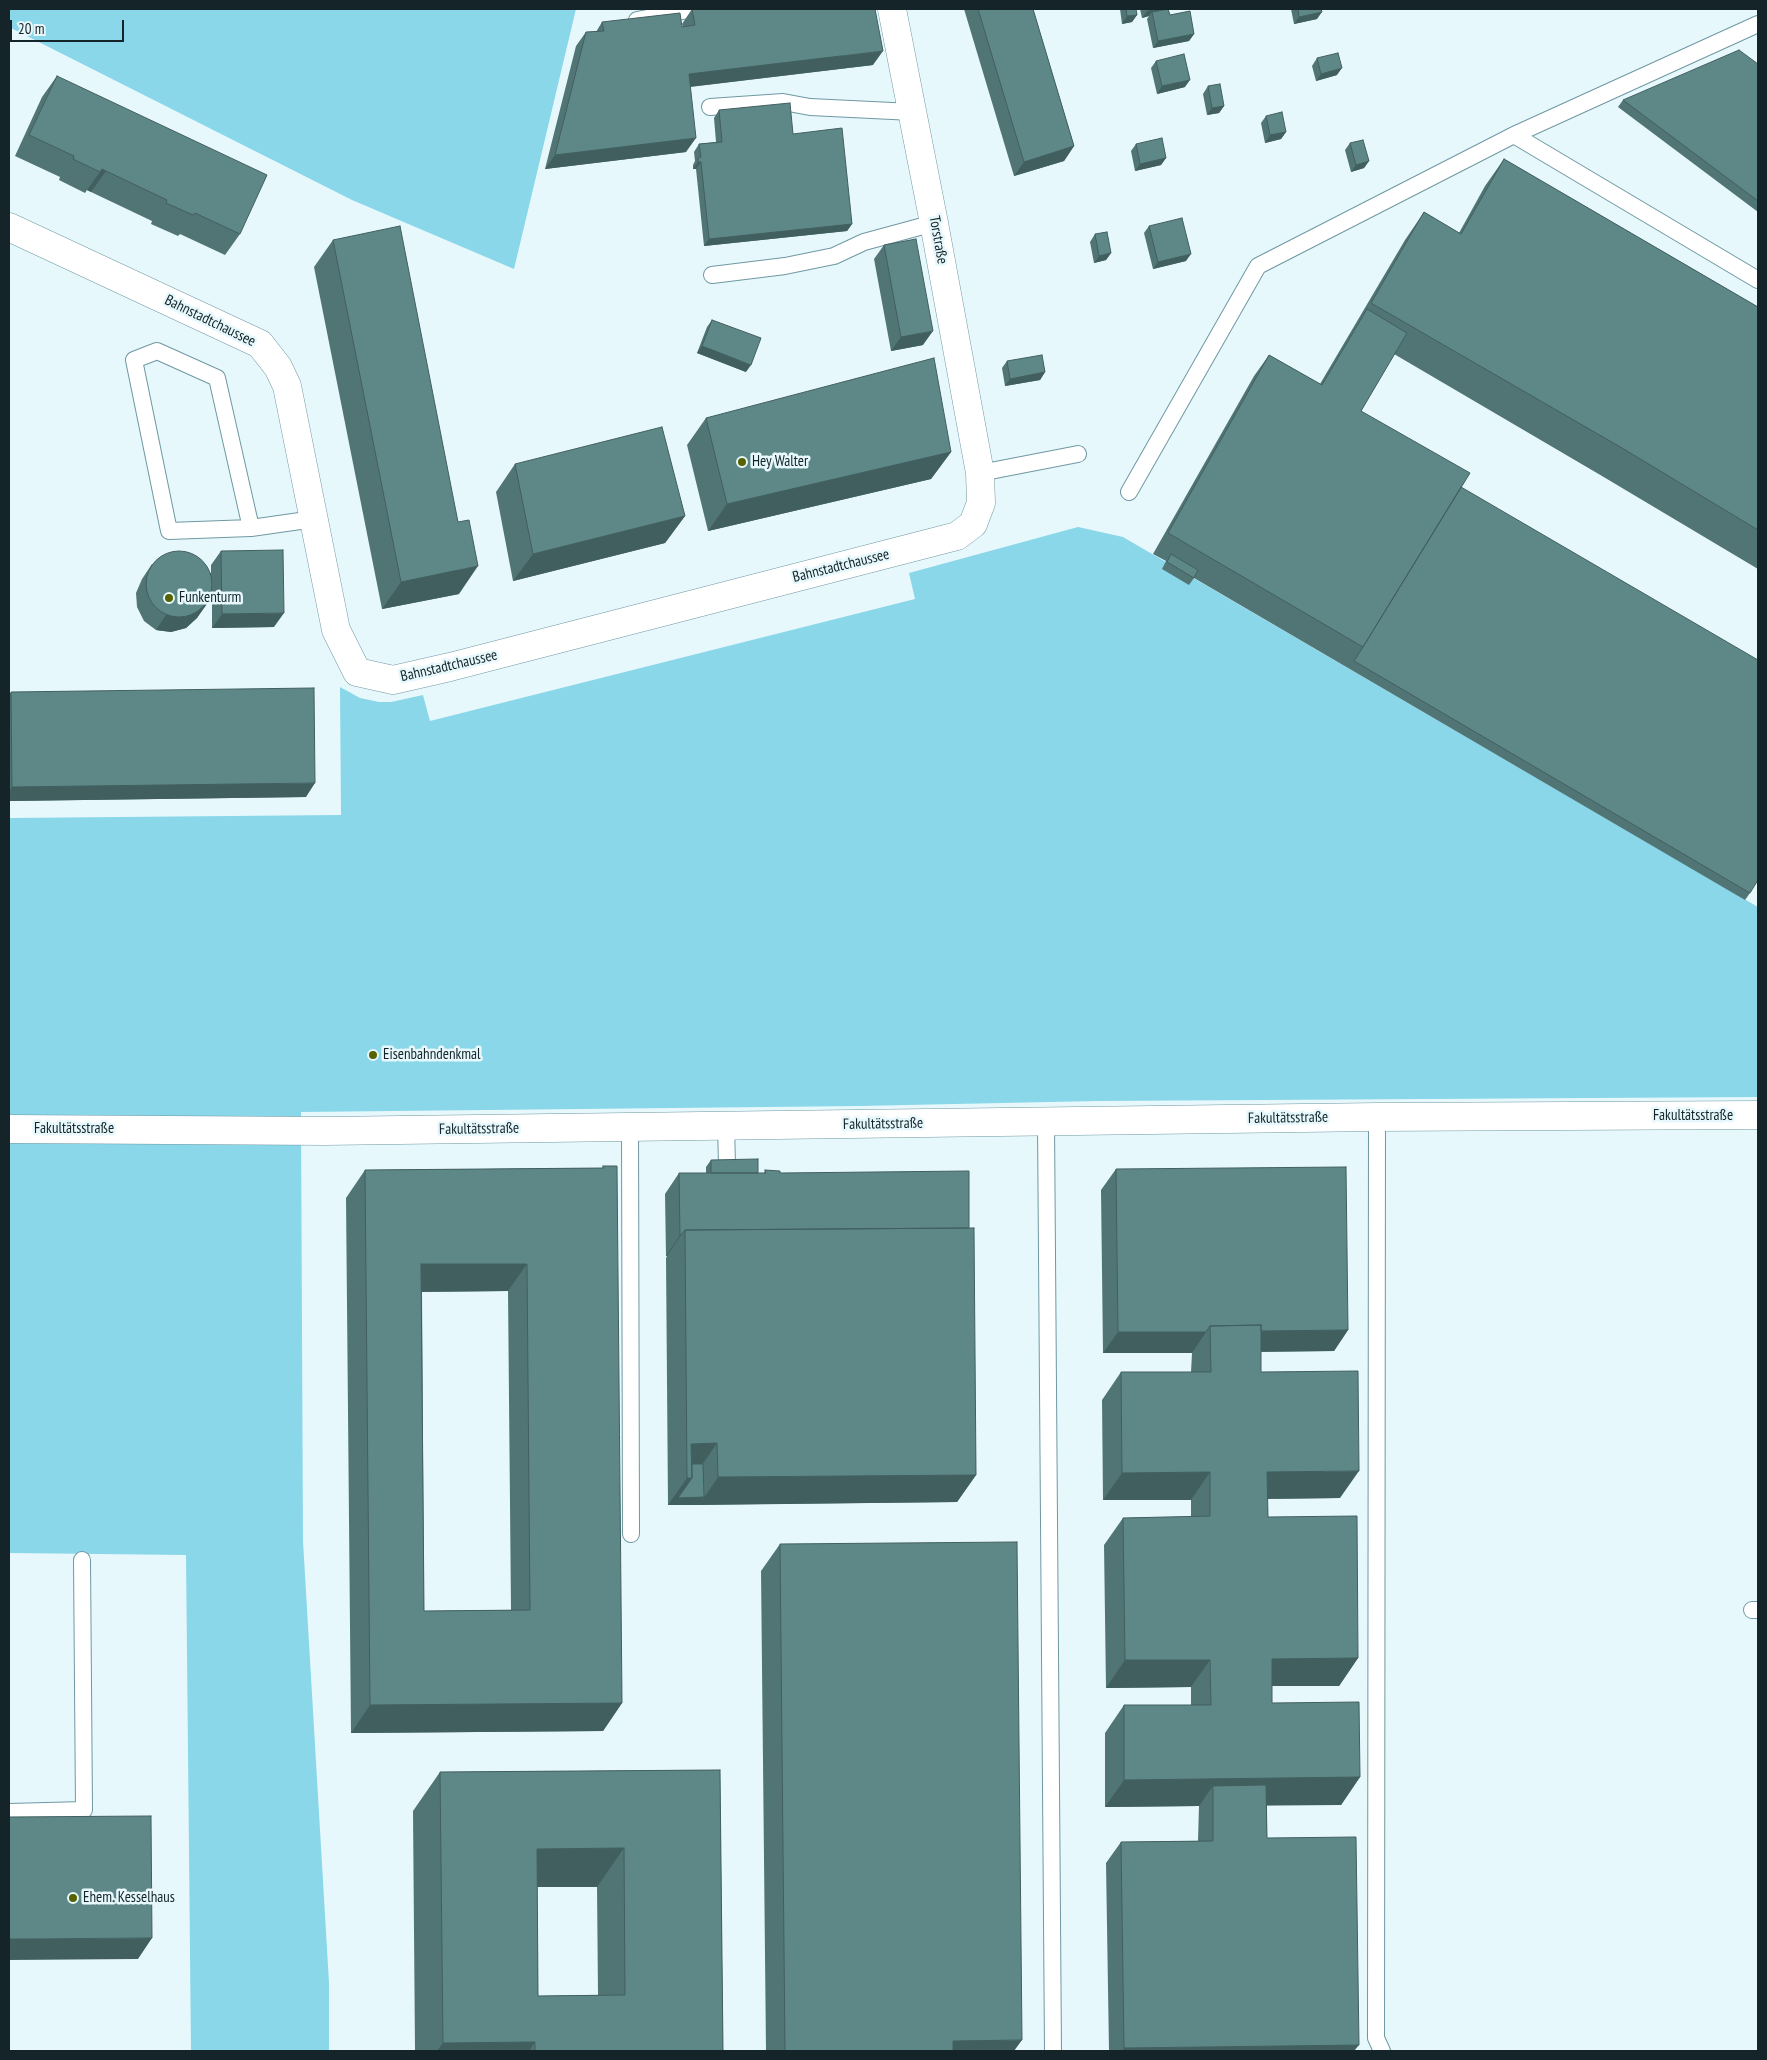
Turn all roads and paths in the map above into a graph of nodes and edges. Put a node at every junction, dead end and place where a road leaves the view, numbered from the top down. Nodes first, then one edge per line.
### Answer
1 (693, 9) edge
2 (892, 9) edge
3 (632, 21) edge
4 (1758, 24) edge
5 (710, 107) dead end
6 (913, 112) junction
7 (1514, 135) junction
8 (934, 223) junction
9 (9, 227) edge
10 (712, 275) dead end
11 (1758, 280) edge
12 (1078, 454) dead end
13 (980, 472) junction
14 (1129, 492) dead end
15 (314, 519) junction
16 (251, 528) junction
17 (1758, 1116) edge
18 (1377, 1117) junction
19 (1046, 1122) junction
20 (726, 1126) junction
21 (630, 1127) junction
22 (9, 1129) edge
23 (727, 1165) edge
24 (632, 1534) dead end
25 (82, 1560) dead end
26 (9, 1812) edge
27 (1053, 2051) edge
28 (1382, 2051) edge

1 - 3 lane
2 - 6 street, Torstraße
4 - 7 lane
5 - 6 lane
6 - 8 street, Torstraße
7 - 11 lane
7 - 14 lane
8 - 10 lane
8 - 13 street, Torstraße
9 - 15 street, Bahnstadtchaussee
12 - 13 lane
13 - 15 street, Bahnstadtchaussee
15 - 16 lane
16 - 16 lane
17 - 18 street, Fakultätsstraße
18 - 19 street, Fakultätsstraße
18 - 28 lane
19 - 20 street, Fakultätsstraße
19 - 27 lane
20 - 21 street, Fakultätsstraße
20 - 23 lane
21 - 22 street, Fakultätsstraße
21 - 24 lane
25 - 26 lane

